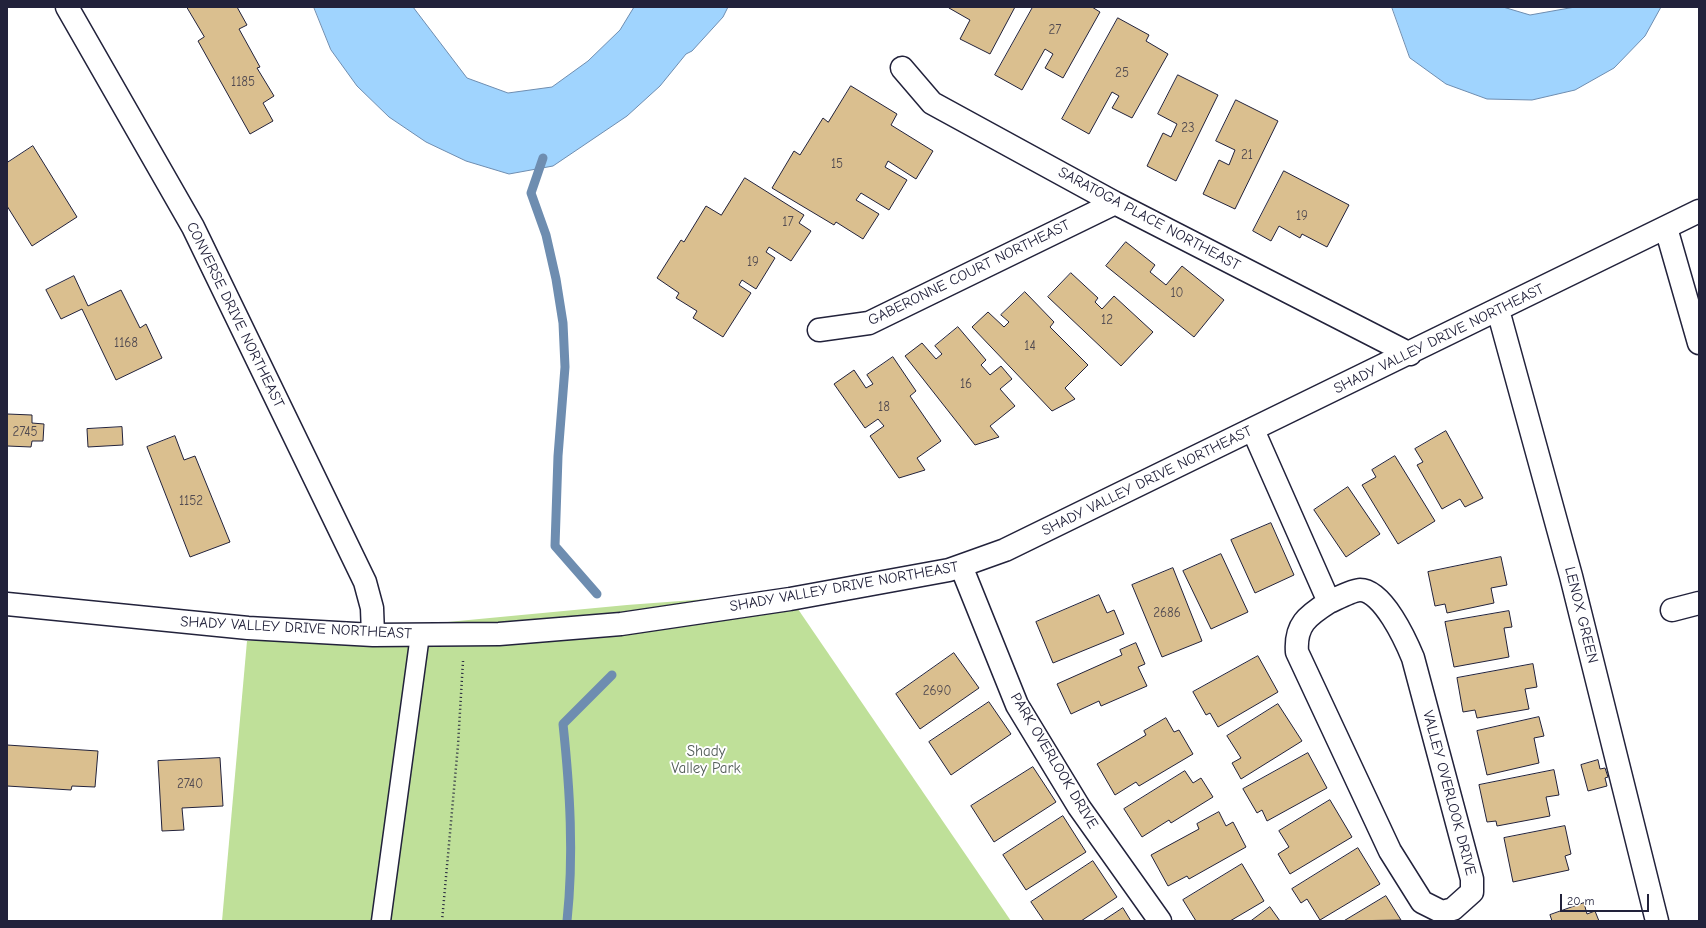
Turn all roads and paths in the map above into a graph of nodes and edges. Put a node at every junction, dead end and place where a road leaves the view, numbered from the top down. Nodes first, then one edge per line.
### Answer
1 (67, 7) edge
2 (902, 68) dead end
3 (1115, 203) junction
4 (1699, 211) edge
5 (1666, 228) junction
6 (1498, 310) junction
7 (819, 330) dead end
8 (1699, 343) edge
9 (1410, 354) junction
10 (1253, 430) junction
11 (961, 566) junction
12 (1329, 602) junction
13 (1699, 603) edge
14 (7, 604) edge
15 (1672, 610) dead end
16 (464, 634) junction
17 (373, 635) junction
18 (420, 635) junction
19 (381, 921) edge
20 (442, 921) edge
21 (1160, 921) edge
22 (1657, 921) edge

1 - 17 street, CONVERSE DRIVE NORTHEAST
2 - 3 street, SARATOGA PLACE NORTHEAST
3 - 7 street, GABERONNE COURT NORTHEAST
3 - 9 street, SARATOGA PLACE NORTHEAST
4 - 5 street, SHADY VALLEY DRIVE NORTHEAST
5 - 6 street, SHADY VALLEY DRIVE NORTHEAST
5 - 8 street
6 - 9 street, SHADY VALLEY DRIVE NORTHEAST
6 - 22 street, LENOX GREEN
9 - 10 street, SHADY VALLEY DRIVE NORTHEAST
10 - 11 street, SHADY VALLEY DRIVE NORTHEAST
10 - 12 street
11 - 16 street, SHADY VALLEY DRIVE NORTHEAST
11 - 21 street, PARK OVERLOOK DRIVE
12 - 12 street, VALLEY OVERLOOK DRIVE
13 - 15 street
14 - 17 street, SHADY VALLEY DRIVE NORTHEAST
16 - 18 street, SHADY VALLEY DRIVE NORTHEAST
16 - 20 path
17 - 18 street, SHADY VALLEY DRIVE NORTHEAST
18 - 19 lane

